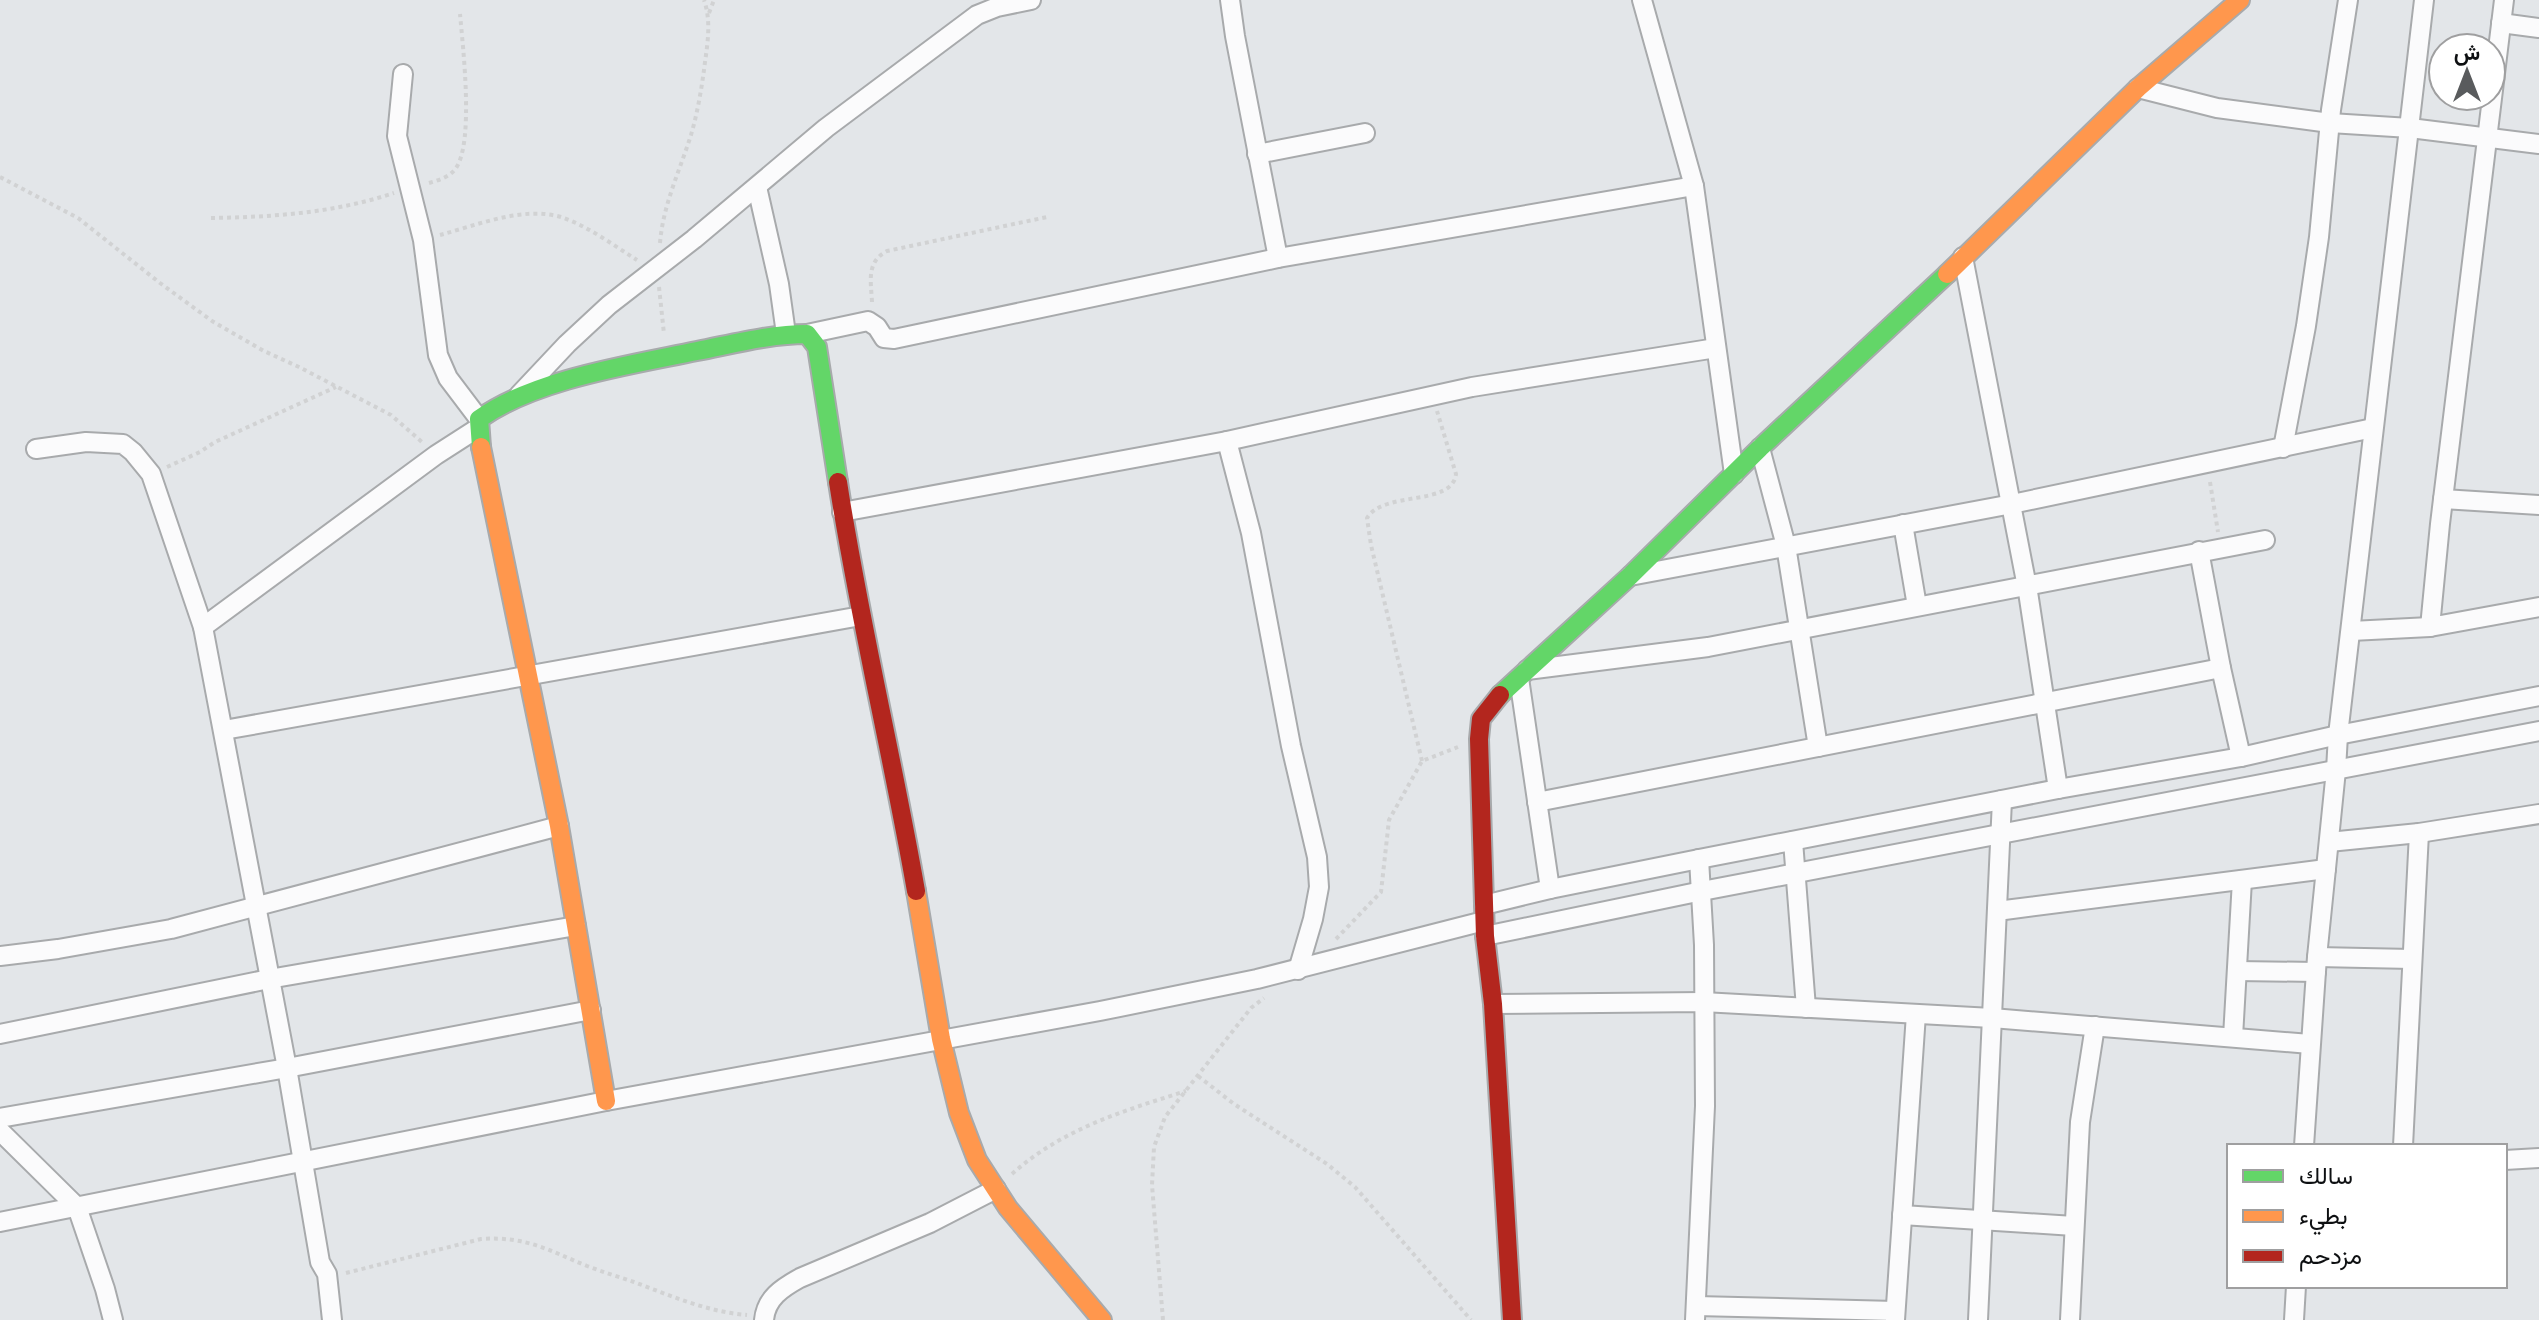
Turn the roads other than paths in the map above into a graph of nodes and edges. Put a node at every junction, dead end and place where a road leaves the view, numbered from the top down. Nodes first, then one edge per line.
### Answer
1 (1031, 0) edge
2 (1230, 0) edge
3 (1642, 0) edge
4 (2240, 0) edge
5 (2348, 0) edge
6 (2424, 0) edge
7 (2504, 0) edge
8 (2501, 23) junction
9 (2539, 28) edge
10 (403, 74) dead end
11 (2138, 88) junction
12 (2330, 123) junction
13 (2410, 128) junction
14 (1365, 133) dead end
15 (2487, 139) junction
16 (2539, 144) edge
17 (1257, 154) junction
18 (1694, 186) junction
19 (757, 187) junction
20 (1963, 257) junction
21 (1278, 258) junction
22 (786, 334) junction
23 (807, 334) junction
24 (1716, 348) junction
25 (517, 397) junction
26 (479, 424) junction
27 (2373, 428) junction
28 (1227, 441) junction
29 (1760, 448) junction
30 (2283, 448) junction
31 (36, 449) dead end
32 (1734, 474) junction
33 (2443, 499) junction
34 (2012, 504) junction
35 (2539, 505) edge
36 (842, 512) junction
37 (1903, 524) junction
38 (2265, 540) dead end
39 (1786, 546) junction
40 (2199, 551) junction
41 (1630, 576) junction
42 (2027, 584) junction
43 (1917, 606) junction
44 (2539, 607) edge
45 (861, 616) junction
46 (203, 627) junction
47 (2430, 627) junction
48 (1799, 630) junction
49 (2351, 631) junction
50 (2221, 668) junction
51 (1523, 674) junction
52 (530, 675) junction
53 (2539, 696) edge
54 (2045, 703) junction
55 (224, 730) junction
56 (2539, 731) edge
57 (2338, 735) junction
58 (1818, 747) junction
59 (2241, 757) junction
60 (2336, 770) junction
61 (2058, 789) junction
62 (2002, 800) junction
63 (1537, 802) junction
64 (2539, 814) edge
65 (559, 826) junction
66 (2001, 833) junction
67 (2419, 833) junction
68 (1793, 841) junction
69 (2329, 842) junction
70 (1699, 859) junction
71 (2326, 869) junction
72 (1796, 874) junction
73 (2242, 880) junction
74 (1550, 889) junction
75 (1702, 891) junction
76 (255, 906) junction
77 (1997, 911) junction
78 (1484, 921) junction
79 (576, 926) junction
80 (0, 956) edge
81 (2412, 959) junction
82 (2317, 964) junction
83 (1298, 970) junction
84 (2237, 971) junction
85 (269, 979) junction
86 (1703, 1002) junction
87 (1493, 1004) junction
88 (1806, 1008) junction
89 (591, 1010) junction
90 (1916, 1014) junction
91 (1992, 1018) junction
92 (2095, 1026) junction
93 (0, 1034) edge
94 (2233, 1037) junction
95 (941, 1039) junction
96 (2310, 1044) junction
97 (287, 1068) junction
98 (606, 1101) junction
99 (0, 1118) edge
100 (0, 1131) edge
101 (2304, 1144) edge
102 (2403, 1144) edge
103 (2539, 1158) edge
104 (2507, 1160) edge
105 (303, 1161) junction
106 (996, 1189) junction
107 (77, 1207) junction
108 (1902, 1215) junction
109 (1983, 1219) junction
110 (0, 1222) edge
111 (2074, 1226) junction
112 (2296, 1288) edge
113 (1696, 1313) edge
114 (1895, 1315) edge
115 (764, 1318) edge
116 (113, 1320) edge
117 (332, 1320) edge
118 (1102, 1320) edge
119 (1512, 1320) edge
120 (1978, 1320) edge
121 (2070, 1320) edge
122 (2294, 1320) edge

1 - 19 street
2 - 17 street
3 - 18 street
4 - 11 street
5 - 12 street
6 - 13 street
7 - 8 street
8 - 9 street
8 - 15 street
10 - 26 street
11 - 12 street
11 - 20 street
12 - 13 street
12 - 30 street
13 - 15 street
13 - 27 street
14 - 17 street
15 - 16 street
15 - 33 street
17 - 21 street
18 - 21 street
18 - 24 street
19 - 22 street
19 - 25 street
20 - 29 street
20 - 34 street
21 - 23 street
22 - 23 street
22 - 25 street
23 - 36 street
24 - 28 street
24 - 32 street
25 - 26 street
26 - 46 street
26 - 52 street
27 - 30 street
27 - 49 street
28 - 36 street
28 - 83 street
29 - 32 street
29 - 39 street
30 - 34 street
31 - 46 street
32 - 41 street
33 - 35 street
33 - 47 street
34 - 37 street
34 - 42 street
36 - 45 street
37 - 39 street
37 - 43 street
38 - 40 street
39 - 41 street
39 - 48 street
40 - 42 street
40 - 50 street
41 - 51 street
42 - 43 street
42 - 54 street
43 - 48 street
44 - 47 street
45 - 52 street
45 - 95 street
46 - 55 street
47 - 49 street
48 - 51 street
48 - 58 street
49 - 57 street
50 - 54 street
50 - 59 street
51 - 63 street
51 - 78 street
52 - 55 street
52 - 65 street
53 - 57 street
54 - 58 street
54 - 61 street
55 - 76 street
56 - 60 street
57 - 59 street
57 - 60 street
58 - 63 street
59 - 61 street
60 - 66 street
60 - 69 street
61 - 62 street
62 - 66 street
62 - 68 street
63 - 74 street
64 - 67 street
65 - 76 street
65 - 79 street
66 - 72 street
66 - 77 street
67 - 69 street
67 - 81 street
68 - 70 street
68 - 72 street
69 - 71 street
70 - 74 street
70 - 75 street
71 - 73 street
71 - 82 street
72 - 75 street
72 - 88 street
73 - 77 street
73 - 84 street
74 - 78 street
75 - 78 street
75 - 86 street
76 - 80 street
76 - 85 street
77 - 91 street
78 - 83 street
78 - 87 street
79 - 85 street
79 - 89 street
81 - 82 street
81 - 102 street
82 - 84 street
82 - 96 street
83 - 95 street
84 - 94 street
85 - 93 street
85 - 97 street
86 - 87 street
86 - 88 street
86 - 113 street
87 - 119 street
88 - 90 street
89 - 97 street
89 - 98 street
90 - 91 street
90 - 108 street
91 - 92 street
91 - 109 street
92 - 94 street
92 - 111 street
94 - 96 street
95 - 98 street
95 - 106 street
96 - 101 street
97 - 99 street
97 - 105 street
98 - 105 street
100 - 107 street
103 - 104 street
105 - 107 street
105 - 117 street
106 - 115 street
106 - 118 street
107 - 110 street
107 - 116 street
108 - 109 street
108 - 114 street
109 - 111 street
109 - 120 street
111 - 121 street
112 - 122 street
113 - 114 street

